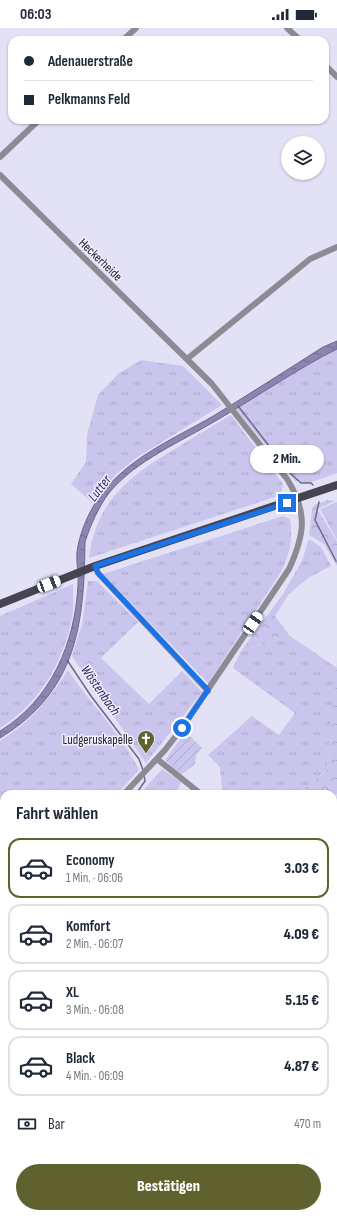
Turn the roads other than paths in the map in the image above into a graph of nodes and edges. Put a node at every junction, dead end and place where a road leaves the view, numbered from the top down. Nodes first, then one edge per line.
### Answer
1 (136, 28) edge
2 (287, 28) edge
3 (127, 36) edge
4 (296, 36) edge
5 (329, 69) edge
6 (337, 77) edge
7 (35, 124) edge
8 (0, 157) edge
9 (0, 175) edge
10 (337, 247) edge
11 (187, 359) junction
12 (337, 485) edge
13 (299, 499) junction
14 (92, 568) junction
15 (0, 604) edge
16 (208, 690) junction
17 (157, 759) junction
18 (128, 790) edge
19 (196, 790) edge

1 - 3 street
2 - 4 street
5 - 6 street
7 - 8 street
9 - 11 street, Heckerheide
10 - 11 street
11 - 13 street, Heckerheide
12 - 13 main road
13 - 14 main road
13 - 16 street
14 - 15 main road
14 - 16 street
16 - 17 street
17 - 18 street
17 - 19 street

